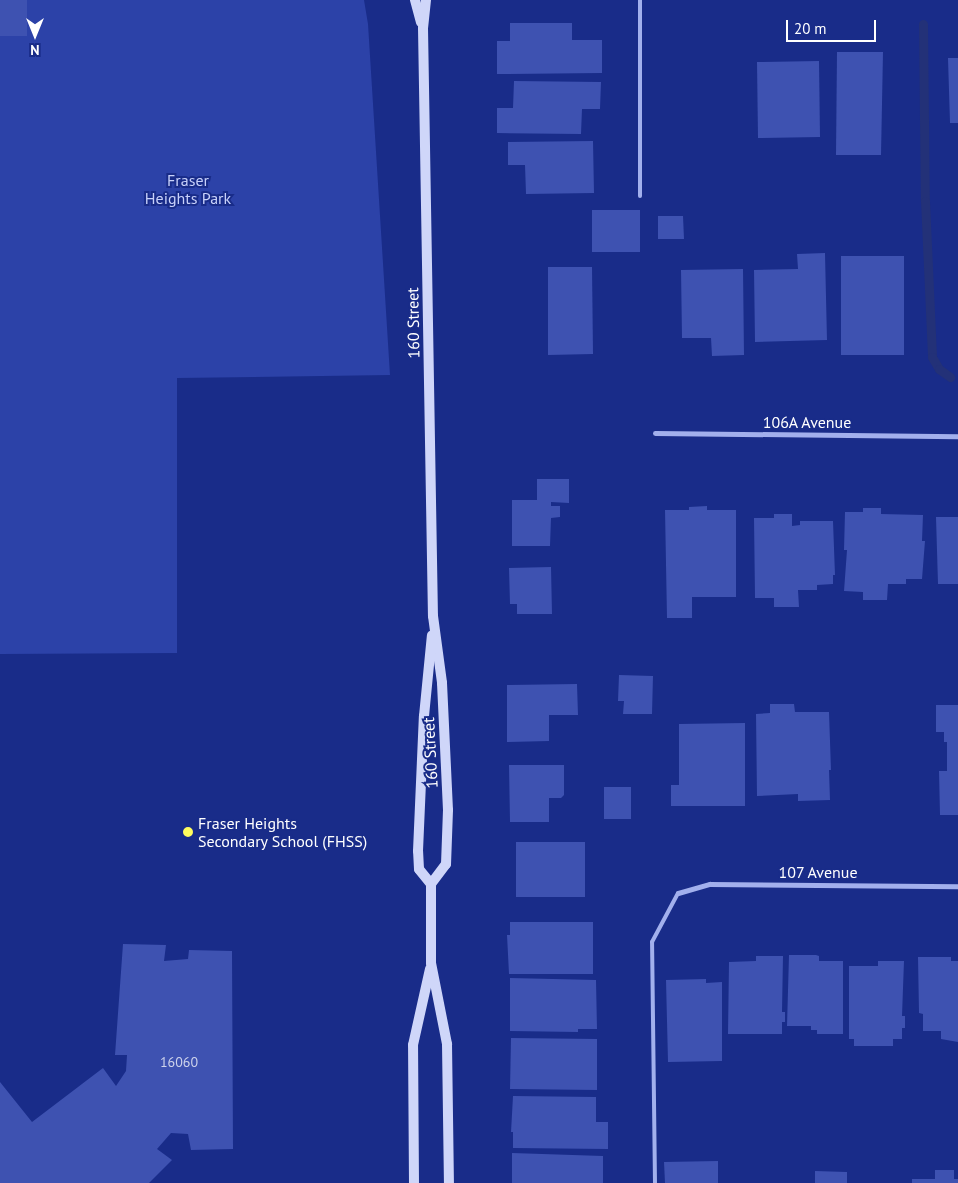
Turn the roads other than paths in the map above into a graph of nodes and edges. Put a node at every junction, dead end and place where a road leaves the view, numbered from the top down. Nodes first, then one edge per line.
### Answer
1 (415, 0) edge
2 (426, 0) edge
3 (640, 0) edge
4 (423, 28) junction
5 (640, 196) dead end
6 (655, 433) dead end
7 (958, 436) edge
8 (434, 616) junction
9 (431, 884) junction
10 (958, 886) edge
11 (678, 893) joint
12 (431, 963) junction
13 (414, 1183) edge
14 (449, 1183) edge
15 (655, 1183) edge

1 - 4 street, 160 Street
2 - 4 street, 160 Street
3 - 5 lane
4 - 8 street, 160 Street
6 - 7 street, 106A Avenue
8 - 9 street, 160 Street
8 - 9 street, 160 Street
9 - 12 street
10 - 11 street, 107 Avenue
11 - 15 lane
12 - 13 street
12 - 14 street

